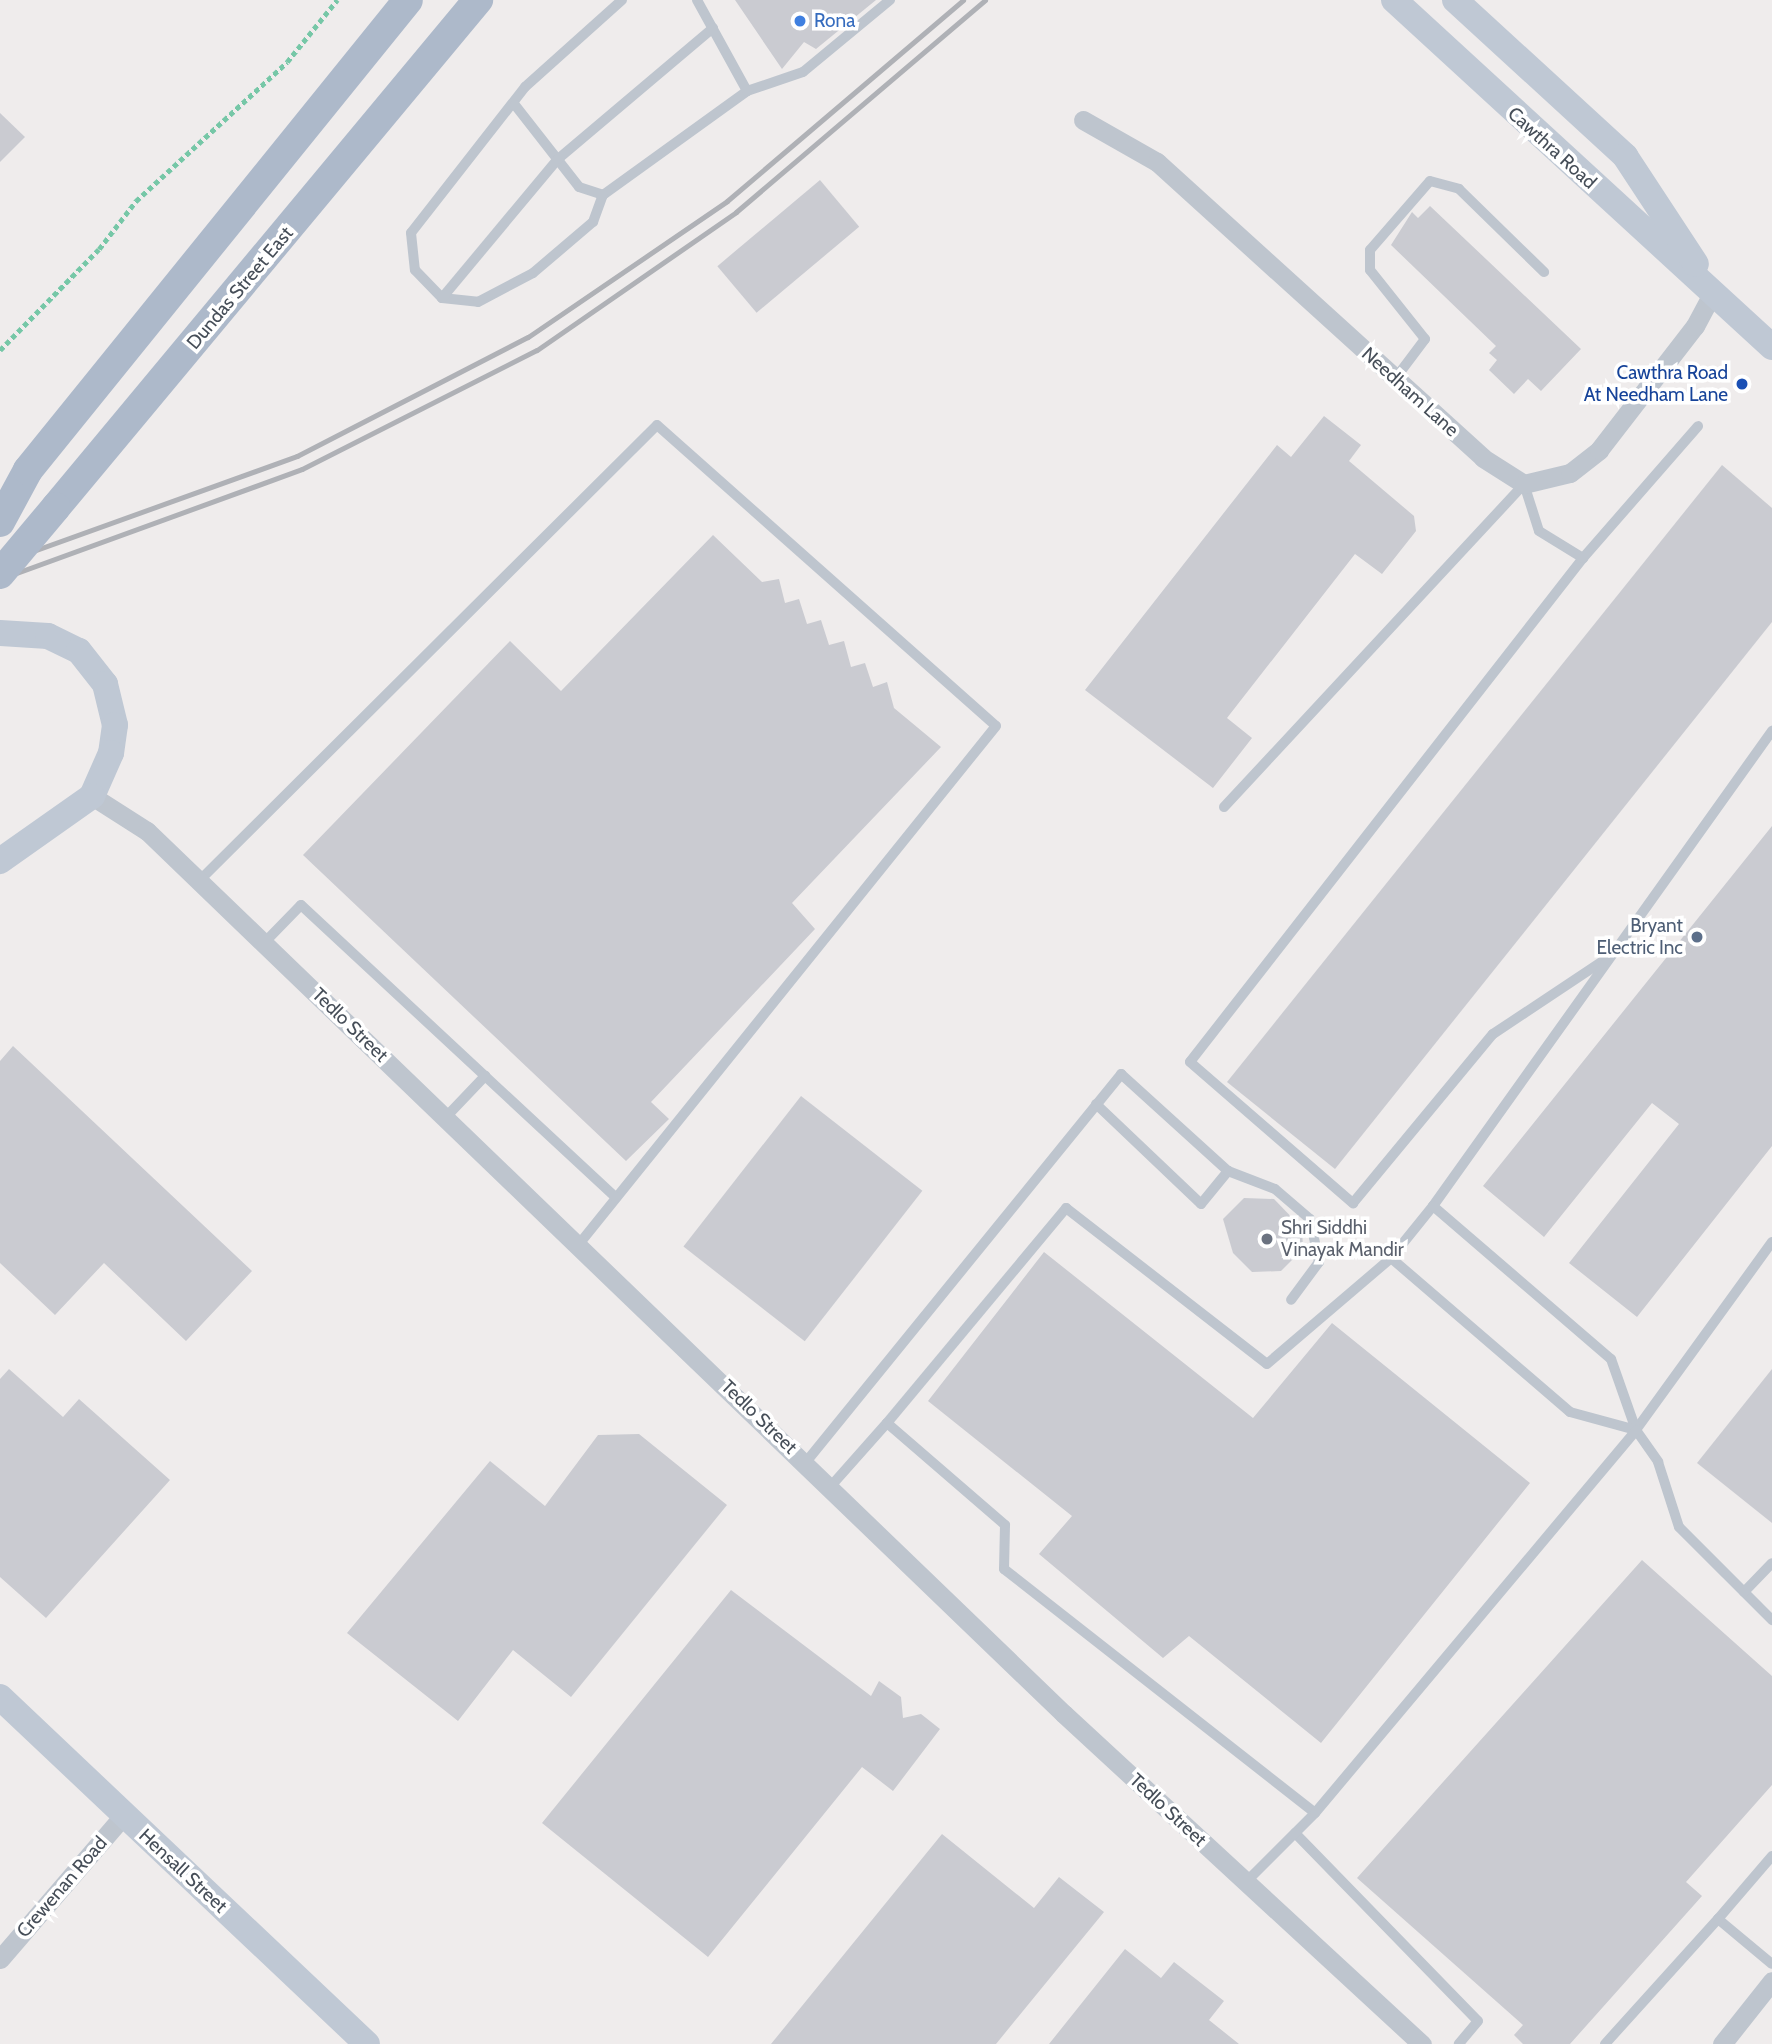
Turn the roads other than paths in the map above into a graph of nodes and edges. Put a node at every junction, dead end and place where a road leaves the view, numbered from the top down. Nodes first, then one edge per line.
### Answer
1 (408, 0) edge
2 (478, 0) edge
3 (622, 0) edge
4 (697, 0) edge
5 (890, 0) edge
6 (1394, 0) edge
7 (1455, 0) edge
8 (713, 28) junction
9 (747, 91) junction
10 (515, 105) junction
11 (1083, 120) dead end
12 (558, 159) junction
13 (603, 195) junction
14 (1544, 272) dead end
15 (1714, 291) junction
16 (442, 298) junction
17 (1772, 347) edge
18 (1395, 379) junction
19 (1698, 426) dead end
20 (1524, 484) junction
21 (0, 523) edge
22 (1583, 558) junction
23 (0, 574) edge
24 (0, 633) edge
25 (1772, 731) edge
26 (92, 796) junction
27 (1224, 807) dead end
28 (0, 860) edge
29 (199, 881) junction
30 (264, 943) junction
31 (1603, 961) junction
32 (485, 1076) junction
33 (1096, 1104) junction
34 (446, 1116) junction
35 (1228, 1171) junction
36 (616, 1198) junction
37 (1433, 1206) junction
38 (1772, 1242) edge
39 (579, 1244) junction
40 (1391, 1258) junction
41 (1291, 1300) dead end
42 (887, 1423) junction
43 (1636, 1430) junction
44 (806, 1462) junction
45 (831, 1486) junction
46 (1772, 1563) edge
47 (1744, 1592) junction
48 (1772, 1620) edge
49 (0, 1698) edge
50 (1315, 1814) junction
51 (124, 1815) junction
52 (1295, 1833) junction
53 (1772, 1856) edge
54 (1245, 1882) junction
55 (1718, 1919) junction
56 (0, 1959) edge
57 (1772, 1965) edge
58 (1772, 1980) edge
59 (1727, 2042) edge
60 (367, 2044) edge
61 (1422, 2044) edge
62 (1459, 2044) edge
63 (1605, 2044) edge

1 - 21 main road
2 - 23 main road, Dundas Street East, bridge
3 - 10 lane
4 - 8 lane
5 - 9 lane
6 - 15 main road, Cawthra Road
7 - 15 main road, Cawthra Road
8 - 9 lane
8 - 12 lane
9 - 13 lane
10 - 12 lane
10 - 16 lane
11 - 18 street, Needham Lane
12 - 13 lane
12 - 16 lane
13 - 16 lane
14 - 18 lane
15 - 17 main road, Cawthra Road
15 - 20 street
18 - 20 street, Needham Lane
19 - 22 lane
20 - 22 lane
20 - 27 lane
22 - 31 lane
24 - 26 main road
25 - 31 lane
26 - 28 main road
26 - 29 street, Tedlo Street
29 - 30 street, Tedlo Street
29 - 36 lane
30 - 32 lane
30 - 34 street, Tedlo Street
31 - 37 lane
32 - 34 lane
32 - 36 lane
33 - 35 lane
33 - 35 lane
33 - 44 lane
34 - 39 street, Tedlo Street
35 - 41 lane
36 - 39 lane
37 - 40 lane
37 - 43 lane
38 - 43 lane
39 - 44 street, Tedlo Street
40 - 42 lane
40 - 43 lane
42 - 45 lane
42 - 50 lane
43 - 47 lane
43 - 50 lane
44 - 45 street, Tedlo Street
45 - 54 street, Tedlo Street
46 - 47 lane
47 - 48 lane
49 - 51 main road, Hensall Street
50 - 52 lane
51 - 56 street, Crewenan Road
51 - 60 main road, Hensall Street
52 - 54 lane
52 - 62 lane
53 - 55 lane
54 - 61 street, Tedlo Street
55 - 57 lane
55 - 63 lane
58 - 59 street

